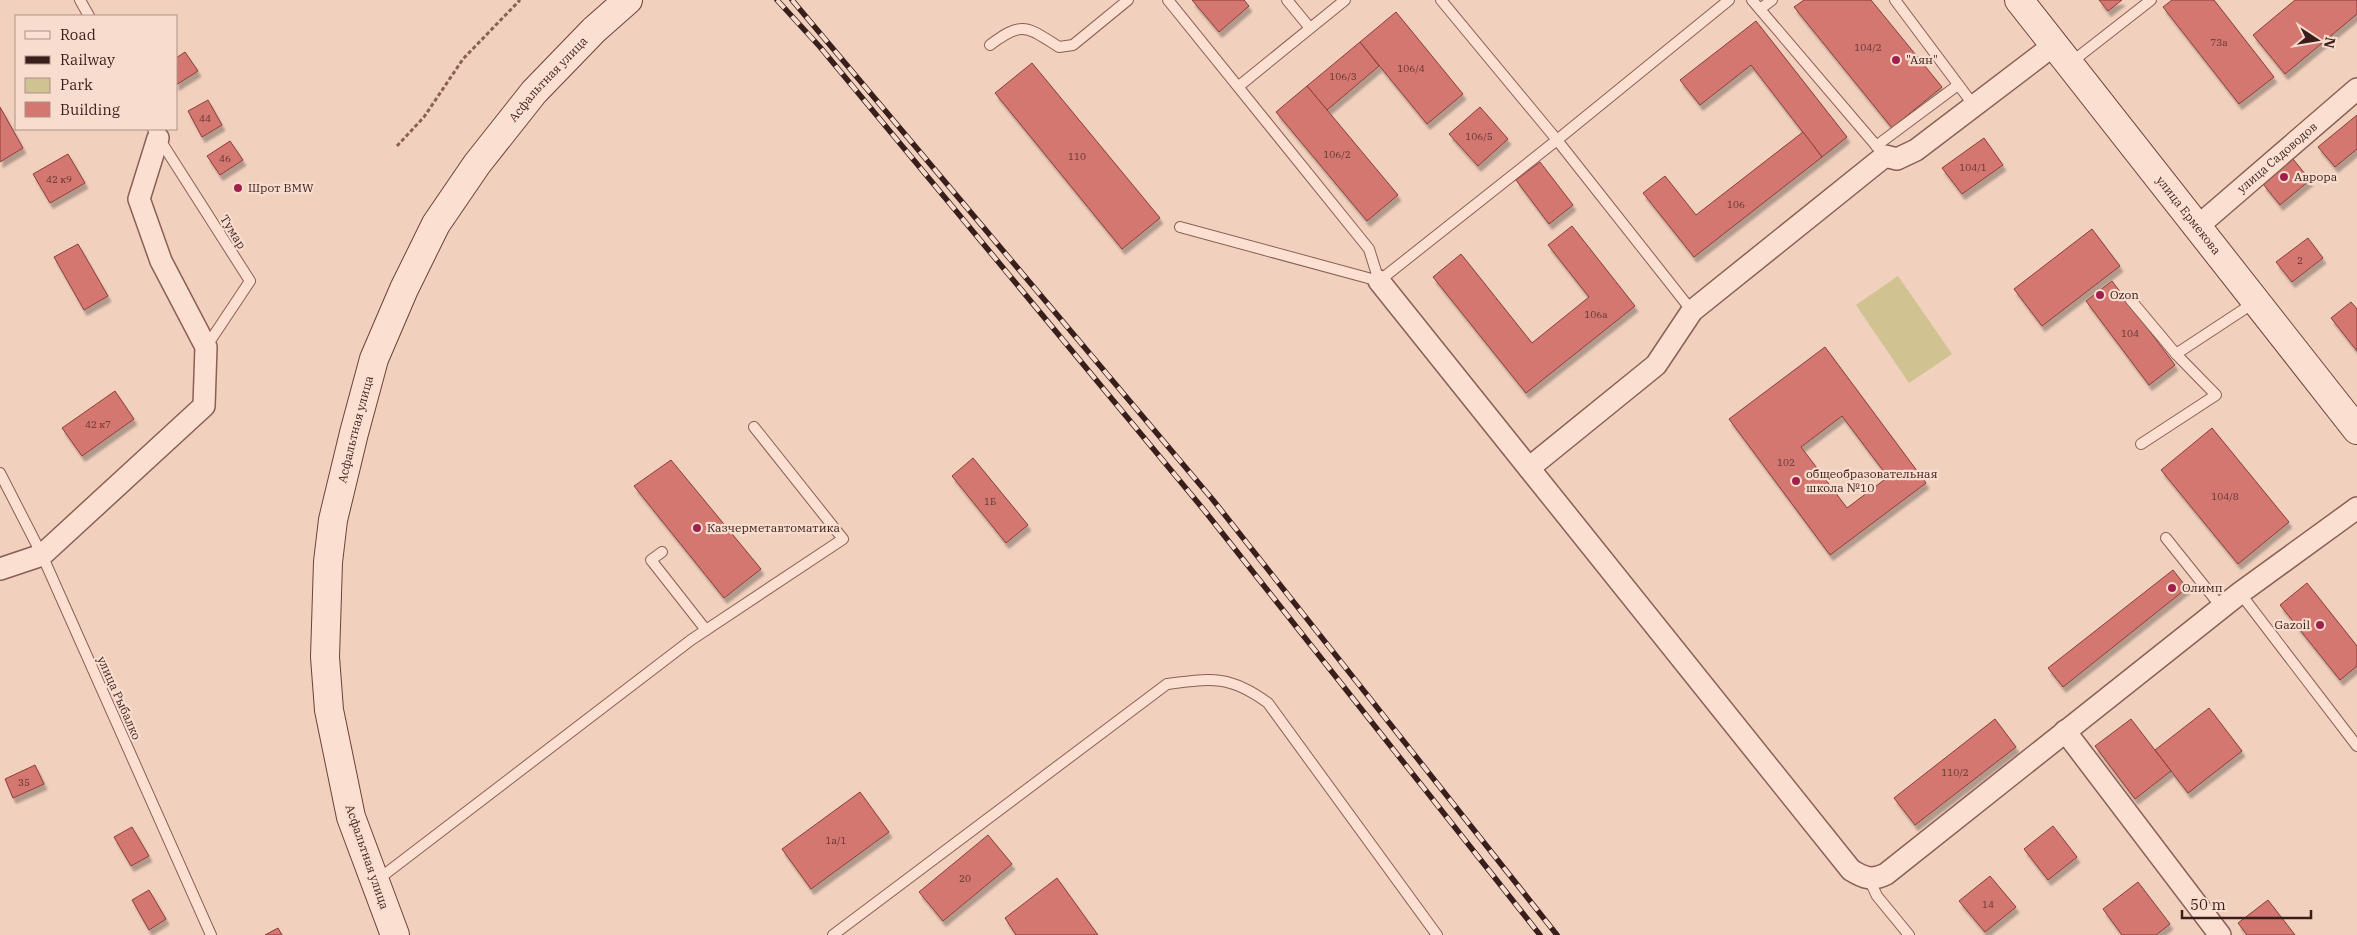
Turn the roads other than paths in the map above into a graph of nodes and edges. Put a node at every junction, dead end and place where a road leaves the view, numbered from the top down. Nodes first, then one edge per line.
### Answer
1 (80, 0) edge
2 (628, 0) edge
3 (1128, 0) edge
4 (1168, 0) edge
5 (1287, 0) edge
6 (1345, 0) edge
7 (1441, 0) edge
8 (1729, 0) edge
9 (1752, 0) edge
10 (1772, 0) edge
11 (1895, 0) edge
12 (2019, 0) edge
13 (2151, 0) edge
14 (1760, 9) junction
15 (88, 15) edge
16 (1310, 28) junction
17 (990, 45) dead end
18 (2062, 55) junction
19 (1958, 84) junction
20 (1239, 86) junction
21 (2357, 89) edge
22 (1975, 107) junction
23 (156, 133) edge
24 (1557, 140) junction
25 (1881, 151) junction
26 (1180, 227) dead end
27 (2196, 227) junction
28 (1379, 281) junction
29 (2130, 299) dead end
30 (2256, 301) junction
31 (1692, 312) junction
32 (206, 347) junction
33 (2176, 354) junction
34 (754, 427) dead end
35 (2357, 430) edge
36 (2141, 444) dead end
37 (1529, 468) junction
38 (0, 473) edge
39 (2357, 508) edge
40 (2166, 538) dead end
41 (662, 552) dead end
42 (42, 554) junction
43 (0, 569) edge
44 (2240, 593) junction
45 (2222, 608) junction
46 (706, 630) junction
47 (2065, 731) junction
48 (2357, 746) edge
49 (1869, 879) junction
50 (375, 882) junction
51 (212, 935) edge
52 (395, 935) edge
53 (833, 935) edge
54 (1437, 935) edge
55 (1909, 935) edge
56 (2220, 935) edge

1 - 15 lane
2 - 50 main road, Асфальтная улица
3 - 17 lane
4 - 20 lane
5 - 16 lane
6 - 16 lane
7 - 24 lane
8 - 24 lane
9 - 14 lane
10 - 14 lane
11 - 19 lane
12 - 18 main road, улица Ермекова
13 - 18 lane
14 - 25 lane
16 - 20 lane
18 - 22 street
18 - 27 main road, улица Ермекова
19 - 22 lane
19 - 25 lane
20 - 28 lane
21 - 27 street, улица Садоводов
22 - 25 street
23 - 32 street
23 - 32 lane, Тумар
24 - 28 lane
24 - 31 lane
25 - 31 street
26 - 28 lane
27 - 30 main road, улица Ермекова
28 - 37 street
29 - 33 lane
30 - 33 lane
30 - 35 main road, улица Ермекова
31 - 37 street
32 - 42 street
33 - 36 lane
34 - 46 lane
37 - 49 street
38 - 42 lane, улица Рыбалко
39 - 44 street
40 - 45 lane
41 - 46 lane
42 - 43 street
42 - 51 lane, улица Рыбалко
44 - 45 street
44 - 48 lane
45 - 47 street
46 - 50 lane
47 - 49 street
47 - 56 street
49 - 55 lane
50 - 52 main road, Асфальтная улица
53 - 54 lane

